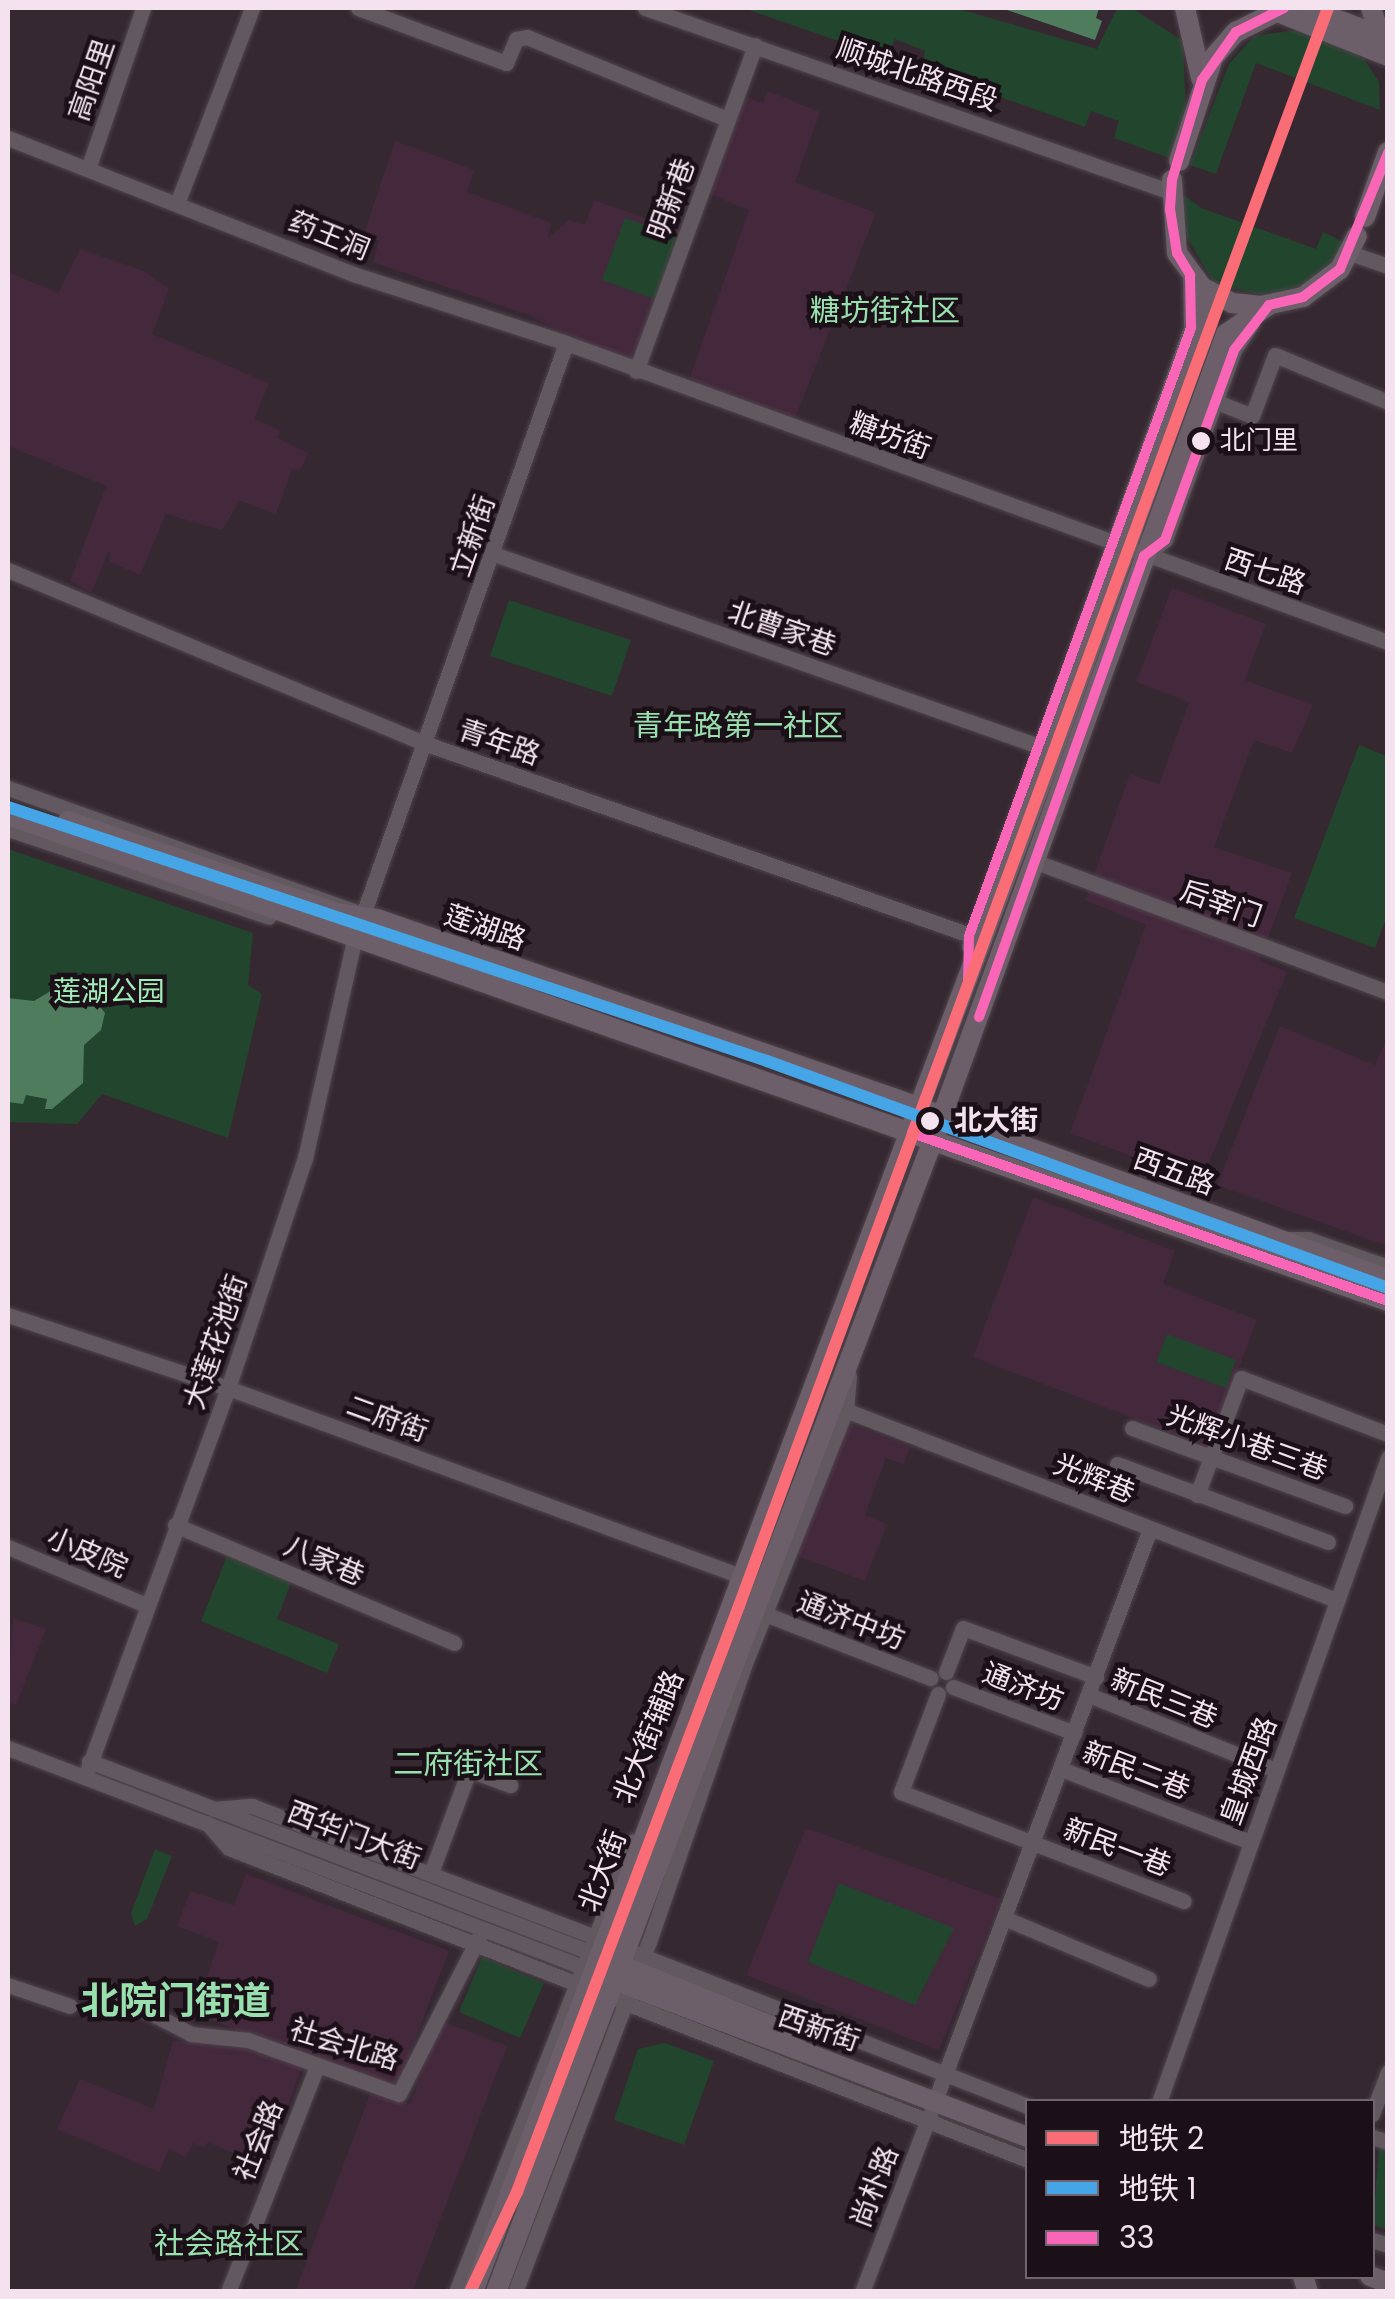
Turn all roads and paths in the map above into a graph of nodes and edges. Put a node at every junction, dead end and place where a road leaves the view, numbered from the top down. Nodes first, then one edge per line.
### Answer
1 (143, 8) edge
2 (252, 8) edge
3 (358, 8) edge
4 (645, 8) edge
5 (1185, 8) edge
6 (1307, 8) edge
7 (1371, 8) edge
8 (1275, 9) edge
9 (1383, 37) edge
10 (755, 45) junction
11 (1388, 56) edge
12 (1197, 103) junction
13 (727, 119) junction
14 (10, 145) edge
15 (1385, 161) edge
16 (88, 168) junction
17 (1174, 178) junction
18 (178, 201) junction
19 (1357, 235) junction
20 (1388, 266) edge
21 (1196, 281) junction
22 (1269, 305) junction
23 (566, 343) junction
24 (636, 371) junction
25 (1210, 399) junction
26 (1388, 402) edge
27 (1126, 550) junction
28 (494, 554) junction
29 (8, 570) edge
30 (1388, 642) edge
31 (424, 743) junction
32 (1045, 748) junction
33 (8, 788) edge
34 (8, 801) edge
35 (8, 816) edge
36 (8, 829) edge
37 (1036, 862) junction
38 (363, 915) junction
39 (355, 936) junction
40 (976, 938) junction
41 (1388, 992) edge
42 (921, 1108) junction
43 (942, 1116) junction
44 (912, 1133) junction
45 (932, 1141) junction
46 (1006, 1164) junction
47 (1274, 1238) junction
48 (1388, 1267) edge
49 (1388, 1279) edge
50 (1388, 1301) edge
51 (1388, 1311) edge
52 (8, 1315) edge
53 (228, 1388) junction
54 (839, 1408) junction
55 (1132, 1428) dead end
56 (1388, 1434) edge
57 (1209, 1456) junction
58 (1388, 1458) edge
59 (1116, 1464) dead end
60 (1197, 1495) junction
61 (1345, 1506) dead end
62 (175, 1526) junction
63 (1150, 1528) junction
64 (1328, 1542) dead end
65 (8, 1547) edge
66 (742, 1576) junction
67 (1336, 1600) junction
68 (146, 1605) junction
69 (759, 1612) junction
70 (454, 1643) dead end
71 (1096, 1677) junction
72 (942, 1683) junction
73 (1088, 1696) junction
74 (1074, 1733) junction
75 (8, 1748) edge
76 (87, 1769) junction
77 (1061, 1770) junction
78 (1276, 1770) junction
79 (510, 1785) dead end
80 (210, 1816) junction
81 (1250, 1842) junction
82 (1033, 1843) junction
83 (431, 1873) junction
84 (1184, 1900) dead end
85 (1004, 1918) junction
86 (480, 1935) junction
87 (608, 1969) junction
88 (1149, 1979) dead end
89 (8, 1985) edge
90 (104, 1990) dead end
91 (70, 2006) dead end
92 (317, 2066) junction
93 (1388, 2072) edge
94 (937, 2096) junction
95 (1159, 2099) edge
96 (1025, 2106) edge
97 (1375, 2106) edge
98 (1025, 2123) edge
99 (1025, 2136) edge
100 (1025, 2158) edge
101 (228, 2292) edge
102 (456, 2292) edge
103 (473, 2292) edge
104 (496, 2292) edge
105 (516, 2292) edge
106 (862, 2292) edge

1 - 16 street, 高阳里
2 - 18 street
3 - 13 street
4 - 10 street, 顺城北路西段
5 - 12 main road
6 - 9 main road
7 - 9 main road
8 - 11 main road
8 - 12 main road, 北大街
9 - 11 main road
10 - 13 street, 明新巷
10 - 17 street, 顺城北路西段
12 - 17 main road, 北大街
13 - 24 street, 明新巷
14 - 16 street, 药王洞
15 - 19 main road, 北大街
16 - 18 street, 药王洞
17 - 21 main road, 北大街
18 - 23 street, 药王洞
19 - 20 street
19 - 22 main road, 北大街
21 - 22 main road
21 - 27 main road, 北大街
22 - 25 main road, 北大街
23 - 24 street, 药王洞
23 - 28 street, 立新街
24 - 27 street, 糖坊街
25 - 26 street
25 - 27 main road, 北大街
27 - 30 street, 西七路
27 - 32 main road, 北大街
27 - 37 main road, 北大街
28 - 31 street, 立新街
28 - 32 street, 北曹家巷
29 - 31 street, 青年路
31 - 38 street, 立新街
31 - 40 street, 青年路
32 - 40 main road, 北大街
33 - 38 street
34 - 38 main road, 莲湖路
35 - 39 main road, 莲湖路
36 - 39 street
37 - 41 street, 后宰门
37 - 43 main road, 北大街
38 - 39 street, 大莲花池街
38 - 42 main road, 莲湖路
39 - 44 main road, 莲湖路
39 - 53 street, 大莲花池街
40 - 42 main road, 北大街
42 - 43 main road, 莲湖路
42 - 44 main road, 北大街
43 - 45 main road, 北大街
43 - 47 main road, 西五路
44 - 45 main road, 莲湖路
44 - 66 main road, 北大街
45 - 46 main road, 西五路
45 - 54 main road, 北大街
46 - 50 main road, 西五路
46 - 51 street
47 - 48 street
47 - 49 main road, 西五路
52 - 53 street, 二府街
53 - 62 street, 大莲花池街
53 - 66 street, 二府街
54 - 63 street, 光辉巷
54 - 69 main road, 北大街
55 - 57 street, 光辉小巷三巷
56 - 57 street
57 - 60 street
57 - 61 street, 光辉小巷三巷
58 - 67 street, 皇城西路
59 - 60 street
60 - 64 street
62 - 68 street, 大莲花池街
62 - 70 street, 八家巷
63 - 67 street, 光辉巷
63 - 71 street, 尚朴路
65 - 68 street, 小皮院
66 - 87 main road, 北大街
67 - 78 street, 皇城西路
68 - 76 street, 大莲花池街
69 - 72 street, 通济中坊
69 - 87 main road, 北大街
71 - 72 street
71 - 73 street, 尚朴路
72 - 74 street, 通济坊
72 - 82 street, 新民一巷
73 - 74 street, 尚朴路
73 - 78 street, 新民三巷
74 - 77 street, 尚朴路
75 - 76 street, 西华门大街
76 - 80 street, 西华门大街
77 - 81 street, 新民二巷
77 - 82 street, 尚朴路
78 - 81 street, 皇城西路
79 - 83 street
80 - 83 street
80 - 86 street, 西华门大街
80 - 87 street, 西华门大街
81 - 95 street, 皇城西路
82 - 84 street, 新民一巷
82 - 85 street, 尚朴路
83 - 87 street
85 - 88 street
85 - 94 street, 尚朴路
86 - 87 street, 西华门大街
86 - 92 street, 社会北路
87 - 94 main road, 西新街
87 - 94 street
87 - 102 street
87 - 103 main road, 北大街
87 - 104 main road, 北大街
87 - 105 street
89 - 91 street
90 - 92 street, 社会北路
92 - 101 street, 社会路
93 - 97 street
94 - 96 street
94 - 98 main road, 西新街
94 - 99 main road, 西新街
94 - 100 street
94 - 106 street, 尚朴路

